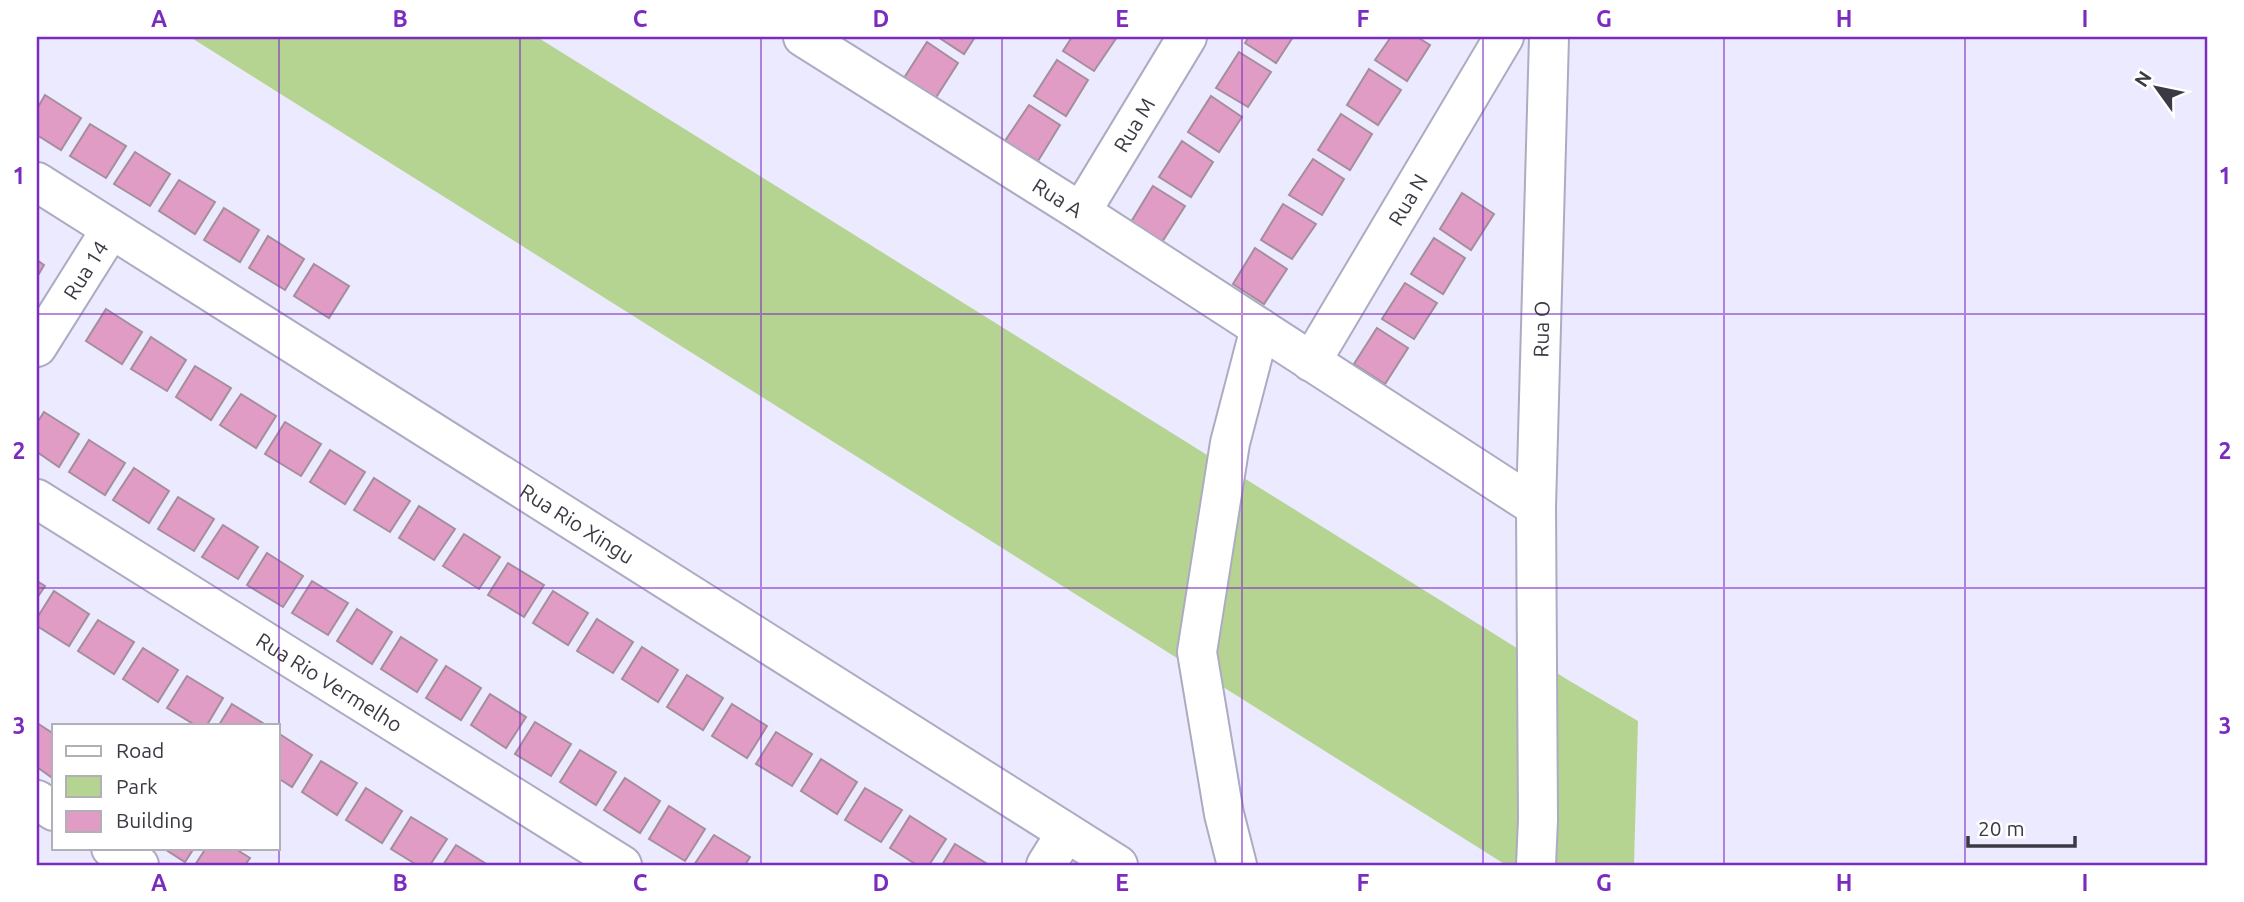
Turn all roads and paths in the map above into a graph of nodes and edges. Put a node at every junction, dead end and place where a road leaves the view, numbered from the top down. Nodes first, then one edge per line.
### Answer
1 (803, 37) edge
2 (1187, 37) edge
3 (1504, 37) edge
4 (1549, 37) edge
5 (849, 49) edge
6 (37, 182) edge
7 (1081, 212) junction
8 (111, 229) junction
9 (1260, 328) junction
10 (37, 347) edge
11 (1311, 362) junction
12 (37, 499) edge
13 (1536, 508) junction
14 (37, 800) edge
15 (52, 810) edge
16 (1066, 833) junction
17 (114, 850) edge
18 (139, 865) edge
19 (622, 865) edge
20 (1046, 865) edge
21 (1118, 865) edge
22 (1237, 865) edge
23 (1536, 865) edge

1 - 5 street, Rua A
2 - 7 street, Rua M
3 - 11 street, Rua N
4 - 13 street, Rua O
5 - 7 street, Rua A
6 - 8 street, Rua Rio Xingu
7 - 9 street, Rua A
8 - 10 street, Rua 14
8 - 16 street, Rua Rio Xingu
9 - 11 street, Rua A
9 - 22 street
11 - 13 street, Rua A
12 - 19 street, Rua Rio Vermelho
13 - 23 street, Rua O
14 - 15 street
16 - 20 street
16 - 21 street, Rua Rio Xingu
17 - 18 street

